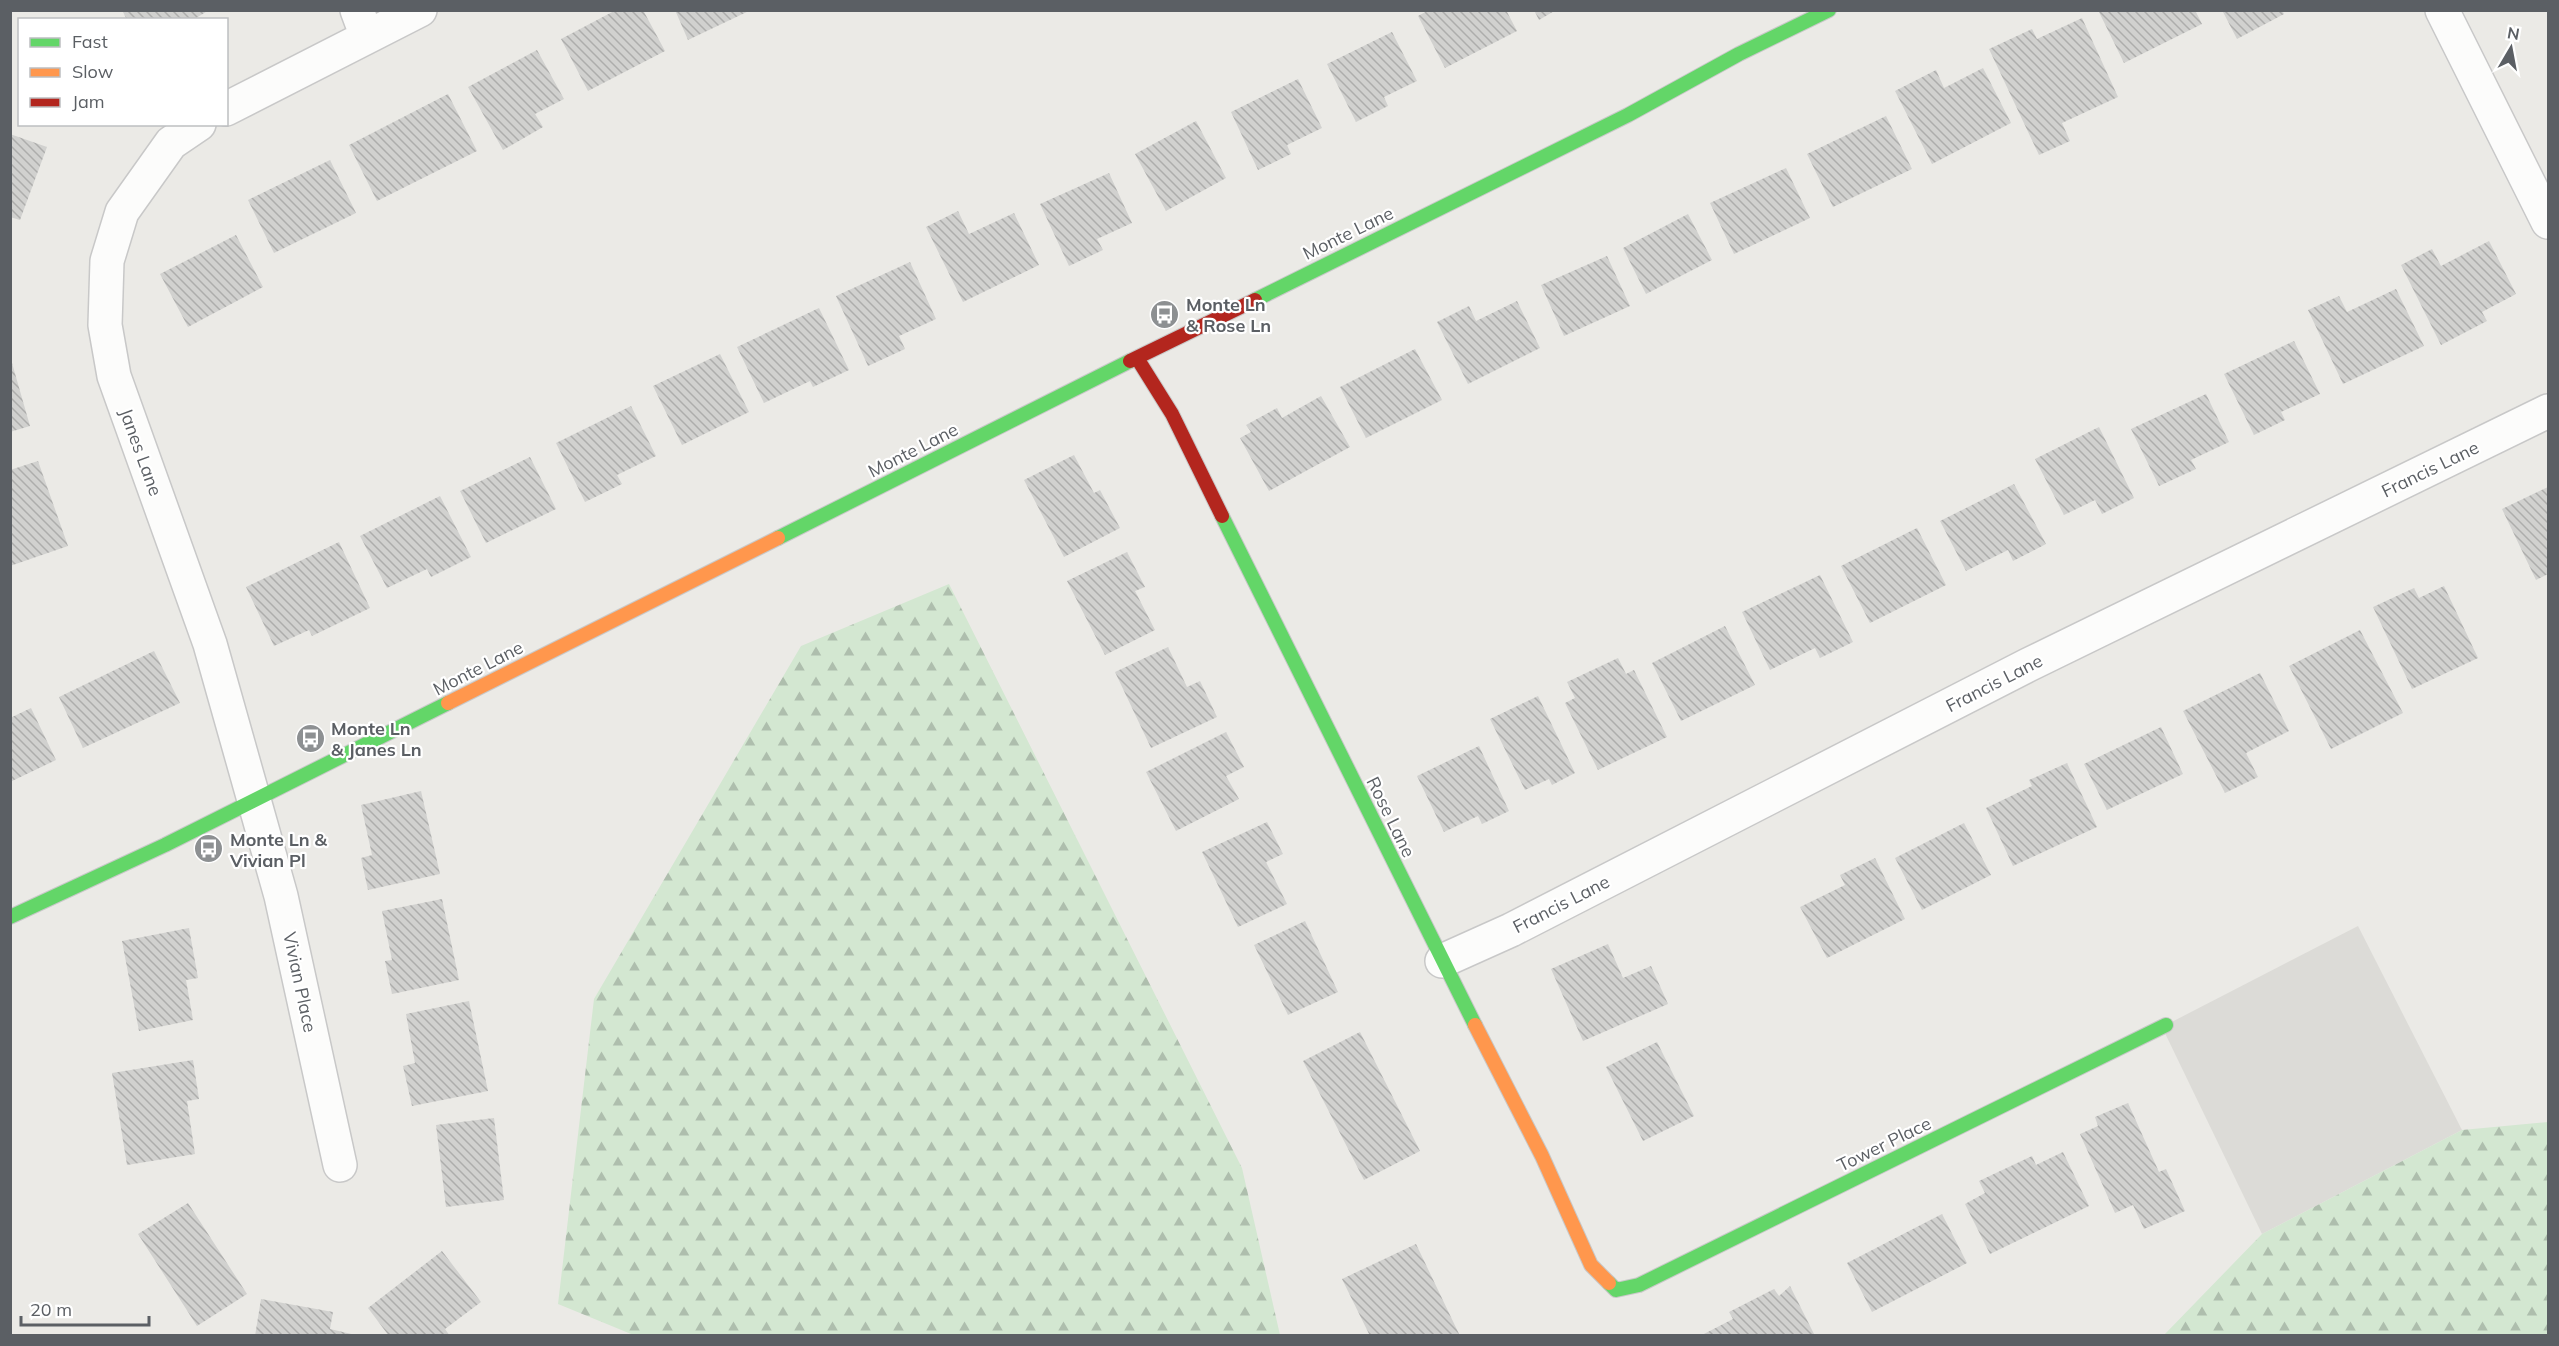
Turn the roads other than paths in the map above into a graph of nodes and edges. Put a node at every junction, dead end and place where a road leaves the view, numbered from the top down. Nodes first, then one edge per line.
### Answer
1 (420, 10) edge
2 (1829, 10) edge
3 (2442, 10) edge
4 (362, 24) edge
5 (228, 108) edge
6 (196, 126) edge
7 (2548, 222) edge
8 (1137, 358) junction
9 (2548, 411) edge
10 (254, 800) junction
11 (10, 917) edge
12 (1442, 961) junction
13 (2166, 1024) dead end
14 (340, 1165) dead end
15 (1616, 1290) joint

1 - 4 street
2 - 8 street, Monte Lane
3 - 7 street
4 - 5 street
6 - 10 street, Janes Lane
8 - 10 street, Monte Lane
8 - 12 street, Rose Lane
9 - 12 street, Francis Lane
10 - 11 street, Monte Lane
10 - 14 street, Vivian Place
12 - 15 street, Rose Lane
13 - 15 street, Tower Place

